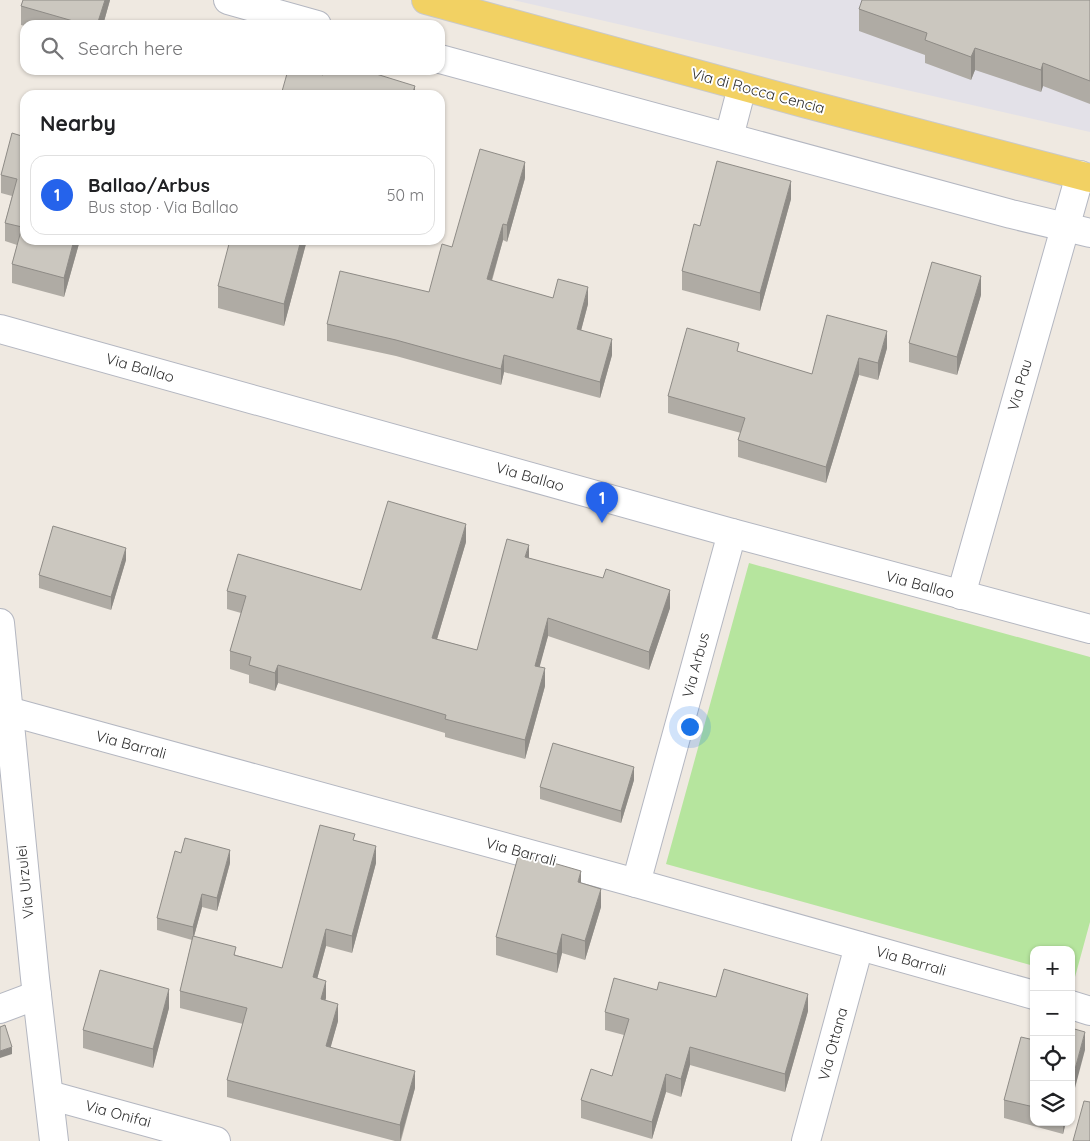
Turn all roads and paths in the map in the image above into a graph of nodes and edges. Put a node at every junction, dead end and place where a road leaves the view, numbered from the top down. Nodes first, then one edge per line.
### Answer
1 (228, 0) edge
2 (426, 0) edge
3 (300, 20) edge
4 (445, 60) edge
5 (742, 87) junction
6 (729, 137) junction
7 (1085, 176) edge
8 (1078, 231) edge
9 (1090, 244) edge
10 (0, 329) edge
11 (732, 533) junction
12 (961, 596) junction
13 (0, 623) edge
14 (1090, 629) edge
15 (8, 712) junction
16 (636, 883) junction
17 (859, 946) junction
18 (1030, 994) edge
19 (37, 995) junction
20 (1075, 1007) edge
21 (0, 1009) edge
22 (1090, 1011) edge
23 (49, 1095) junction
24 (54, 1141) edge
25 (216, 1141) edge
26 (806, 1141) edge

1 - 3 street
2 - 5 main road, Via di Rocca Cencia
4 - 6 street
5 - 6 street
5 - 7 main road, Via di Rocca Cencia
6 - 8 street
7 - 8 street, Via Pau
8 - 9 street
8 - 12 street, Via Pau
10 - 11 street, Via Ballao
11 - 12 street, Via Ballao
11 - 16 street, Via Arbus
12 - 14 street, Via Ballao
13 - 15 street, Via Urzulei
15 - 16 street, Via Barrali
15 - 19 street, Via Urzulei
16 - 17 street, Via Barrali
17 - 18 street, Via Barrali
17 - 26 street, Via Ottana
19 - 21 street
19 - 23 street, Via Urzulei
20 - 22 street
23 - 24 street, Via Urzulei
23 - 25 street, Via Onifai

